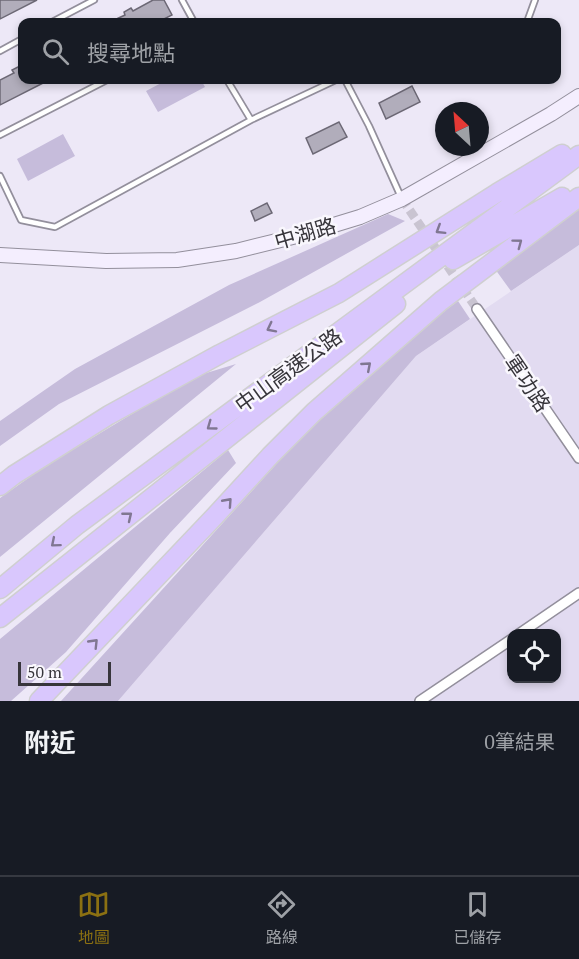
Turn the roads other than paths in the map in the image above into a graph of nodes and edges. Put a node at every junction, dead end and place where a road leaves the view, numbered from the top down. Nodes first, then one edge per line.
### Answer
1 (94, 0) edge
2 (182, 0) edge
3 (535, 0) edge
4 (60, 18) edge
5 (192, 18) edge
6 (528, 18) edge
7 (18, 41) edge
8 (0, 51) edge
9 (99, 84) edge
10 (229, 84) edge
11 (328, 84) edge
12 (347, 84) edge
13 (579, 96) edge
14 (251, 120) junction
15 (0, 135) edge
16 (579, 144) edge
17 (579, 155) edge
18 (0, 176) edge
19 (579, 188) edge
20 (579, 197) edge
21 (402, 200) junction
22 (0, 255) edge
23 (477, 309) tunnel mouth
24 (579, 458) edge
25 (0, 486) edge
26 (0, 589) edge
27 (579, 593) edge
28 (0, 618) edge
29 (525, 629) edge
30 (507, 642) edge
31 (39, 701) edge
32 (420, 701) edge

1 - 4 lane
2 - 5 lane
3 - 6 lane
7 - 8 lane
9 - 15 lane
10 - 14 lane
11 - 14 lane
12 - 21 lane
13 - 21 street, 中湖路
14 - 18 lane
16 -> 25 highway
17 -> 26 highway, 中山高速公路
28 -> 19 highway, 中山高速公路
31 -> 20 highway
21 - 22 street, 中湖路
23 - 24 street, 軍功路
27 - 29 street
30 - 32 street

